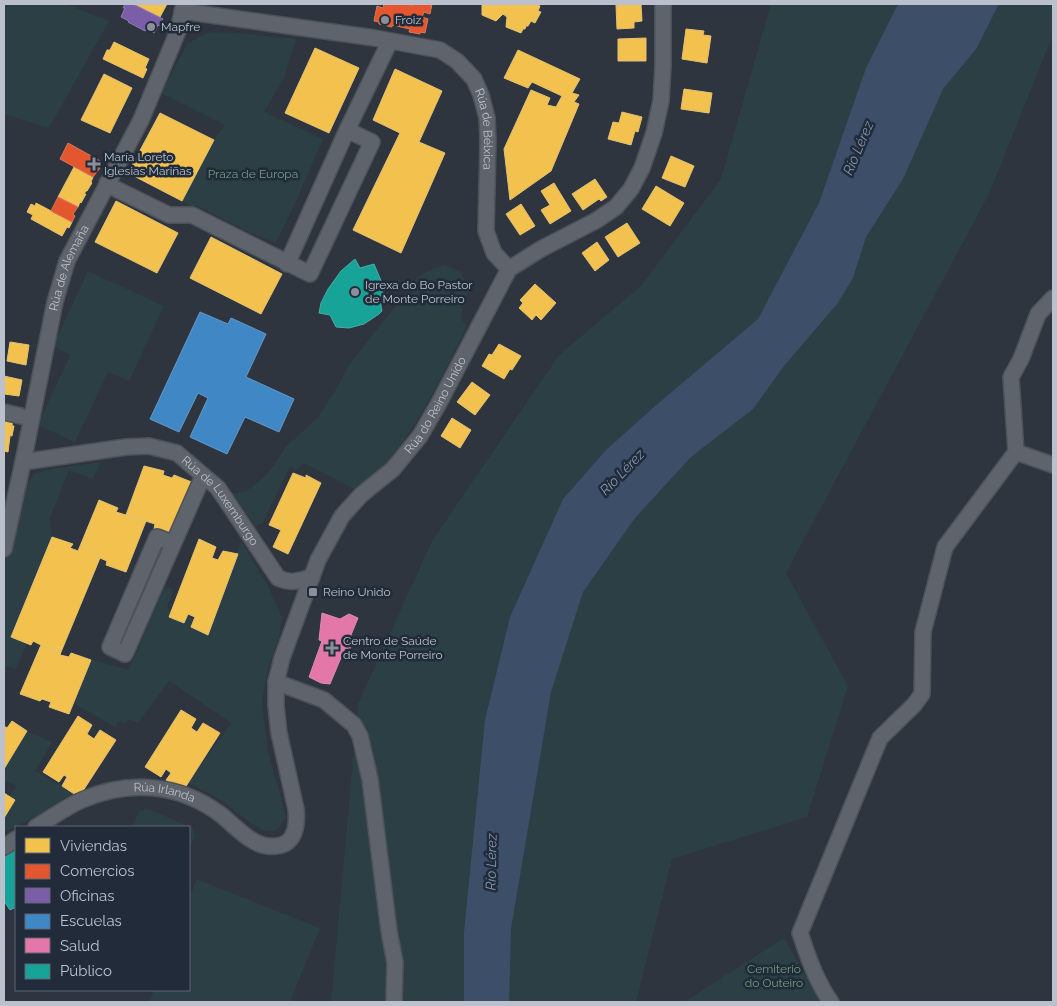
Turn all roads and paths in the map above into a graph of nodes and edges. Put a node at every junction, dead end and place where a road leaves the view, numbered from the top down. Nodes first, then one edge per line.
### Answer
1 (663, 4) edge
2 (183, 8) edge
3 (390, 41) junction
4 (347, 130) junction
5 (107, 183) junction
6 (287, 264) junction
7 (509, 269) junction
8 (1053, 298) edge
9 (4, 412) edge
10 (21, 416) dead end
11 (1016, 452) junction
12 (23, 462) junction
13 (1053, 465) edge
14 (203, 476) junction
15 (173, 543) junction
16 (4, 549) edge
17 (312, 577) junction
18 (276, 682) junction
19 (38, 826) edge
20 (15, 840) edge
21 (284, 844) joint
22 (4, 846) edge
23 (394, 1002) edge
24 (831, 1002) edge

1 - 7 street
2 - 3 street, Rúa de Bélxica
2 - 5 street, Rúa de Alemaña
3 - 4 street
3 - 7 street, Rúa de Bélxica
4 - 6 street
4 - 6 street
5 - 6 street
5 - 12 street, Rúa de Alemaña
7 - 17 street, Rúa do Reino Unido
8 - 11 street
9 - 10 street
11 - 13 street
11 - 24 street
12 - 14 street, Rúa de Luxemburgo
12 - 16 street, Rúa de Alemaña
14 - 15 street
14 - 17 street, Rúa de Luxemburgo
15 - 15 street
17 - 18 street, Rúa do Reino Unido
18 - 21 street, Rúa do Reino Unido
18 - 23 street
19 - 21 street, Rúa Irlanda
20 - 22 street

